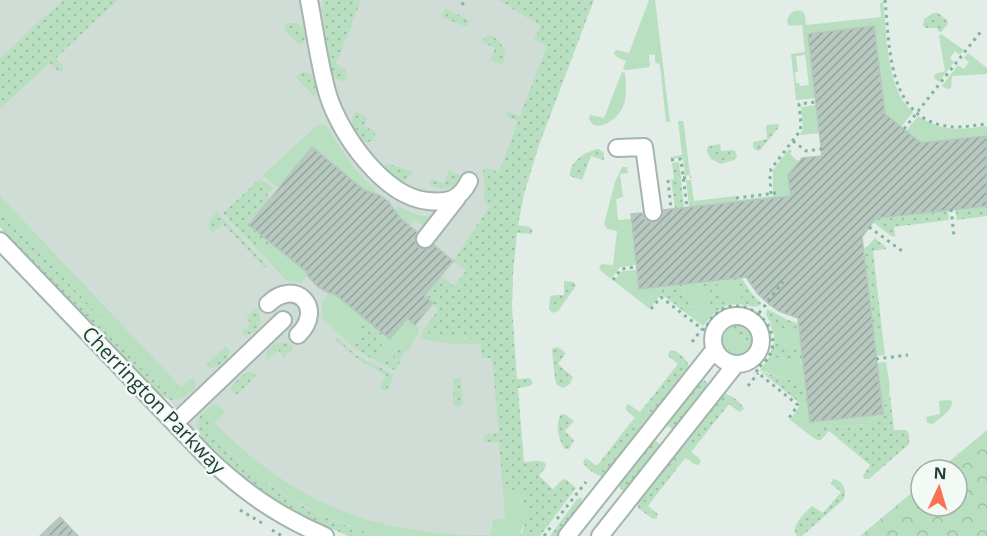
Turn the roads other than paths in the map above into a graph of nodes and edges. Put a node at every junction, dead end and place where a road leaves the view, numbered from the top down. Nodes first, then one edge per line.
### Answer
1 (309, 0) edge
2 (618, 148) dead end
3 (469, 181) dead end
4 (457, 198) junction
5 (653, 212) dead end
6 (425, 239) dead end
7 (0, 241) edge
8 (268, 304) dead end
9 (283, 320) dead end
10 (298, 335) dead end
11 (715, 349) junction
12 (736, 364) junction
13 (175, 423) junction
14 (325, 536) edge
15 (567, 536) edge
16 (600, 536) edge

1 - 4 street
2 - 5 street
3 - 4 street
4 - 6 street
7 - 13 street, Cherrington Parkway
8 - 10 street
9 - 13 street
11 - 12 street
11 - 12 street
11 - 15 street
12 - 16 street
13 - 14 street, Cherrington Parkway

